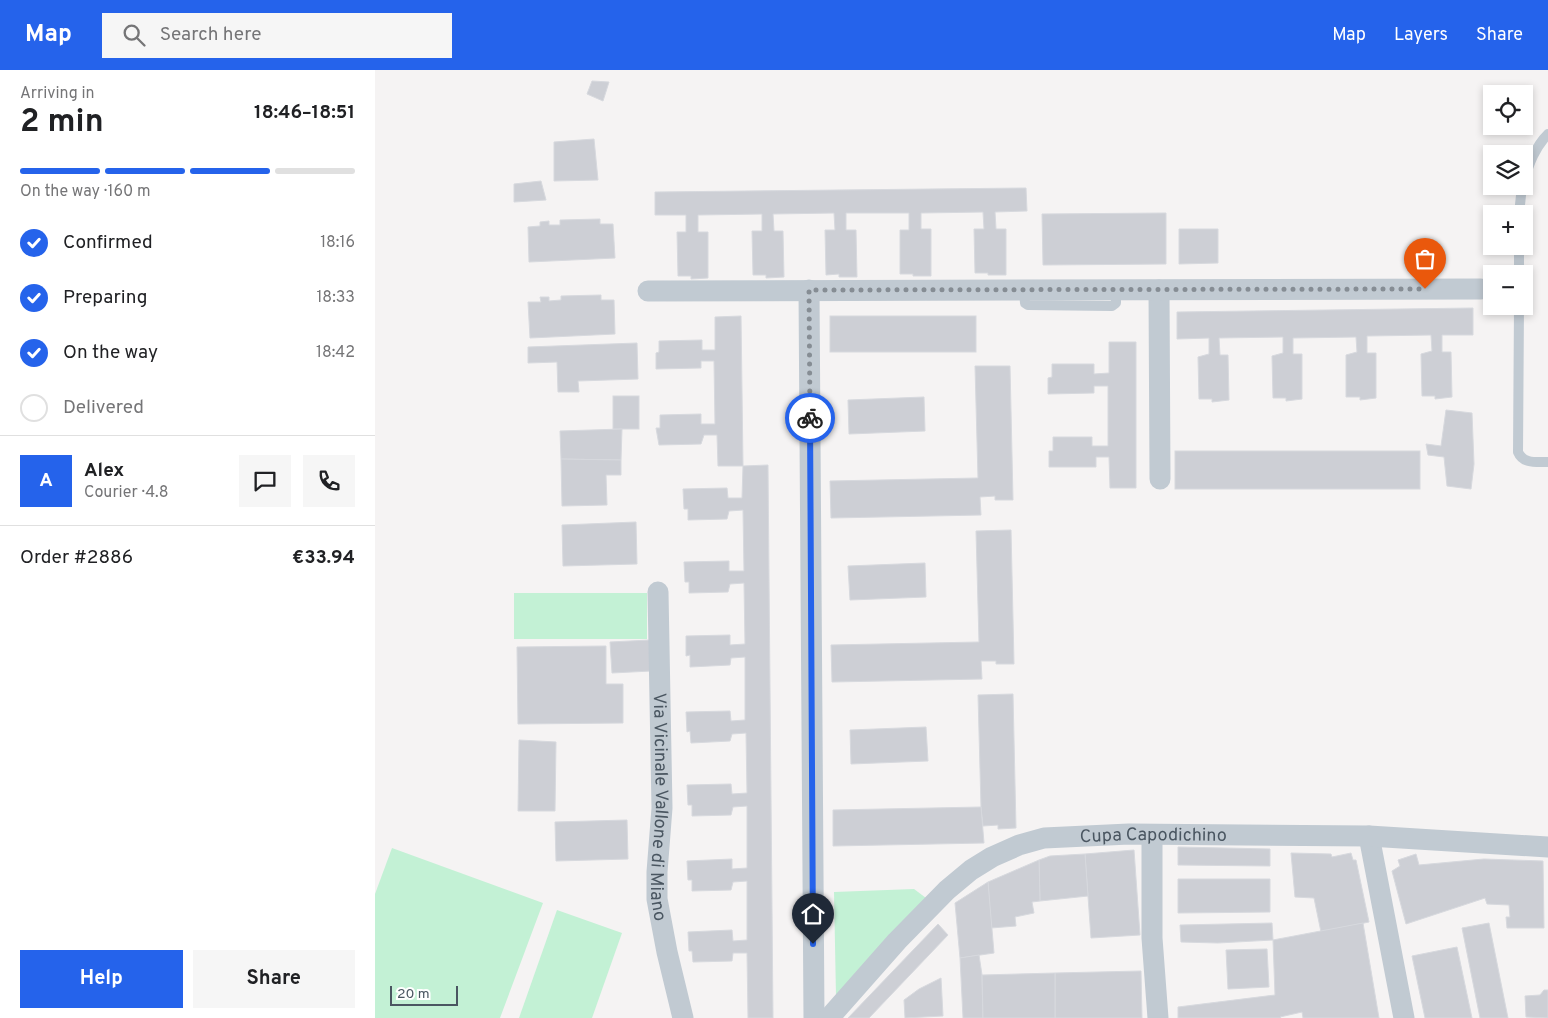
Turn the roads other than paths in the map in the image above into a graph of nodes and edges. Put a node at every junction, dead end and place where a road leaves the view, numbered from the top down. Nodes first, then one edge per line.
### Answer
1 (1548, 134) edge
2 (1533, 156) edge
3 (1481, 289) dead end
4 (809, 290) junction
5 (1159, 290) junction
6 (649, 291) dead end
7 (1519, 315) edge
8 (1548, 462) edge
9 (1160, 479) dead end
10 (658, 592) dead end
11 (1152, 835) junction
12 (1369, 836) junction
13 (1548, 847) edge
14 (683, 1018) edge
15 (814, 1018) edge
16 (829, 1018) edge
17 (1157, 1018) edge
18 (1404, 1018) edge

1 - 2 lane
3 - 5 street
4 - 5 street
4 - 6 street
4 - 15 street
5 - 9 street
7 - 8 lane
10 - 14 street, Via Vicinale Vallone di Miano
11 - 12 street, Cupa Capodichino
11 - 16 street, Cupa Capodichino
11 - 17 street
12 - 13 street, Cupa Capodichino
12 - 18 street

